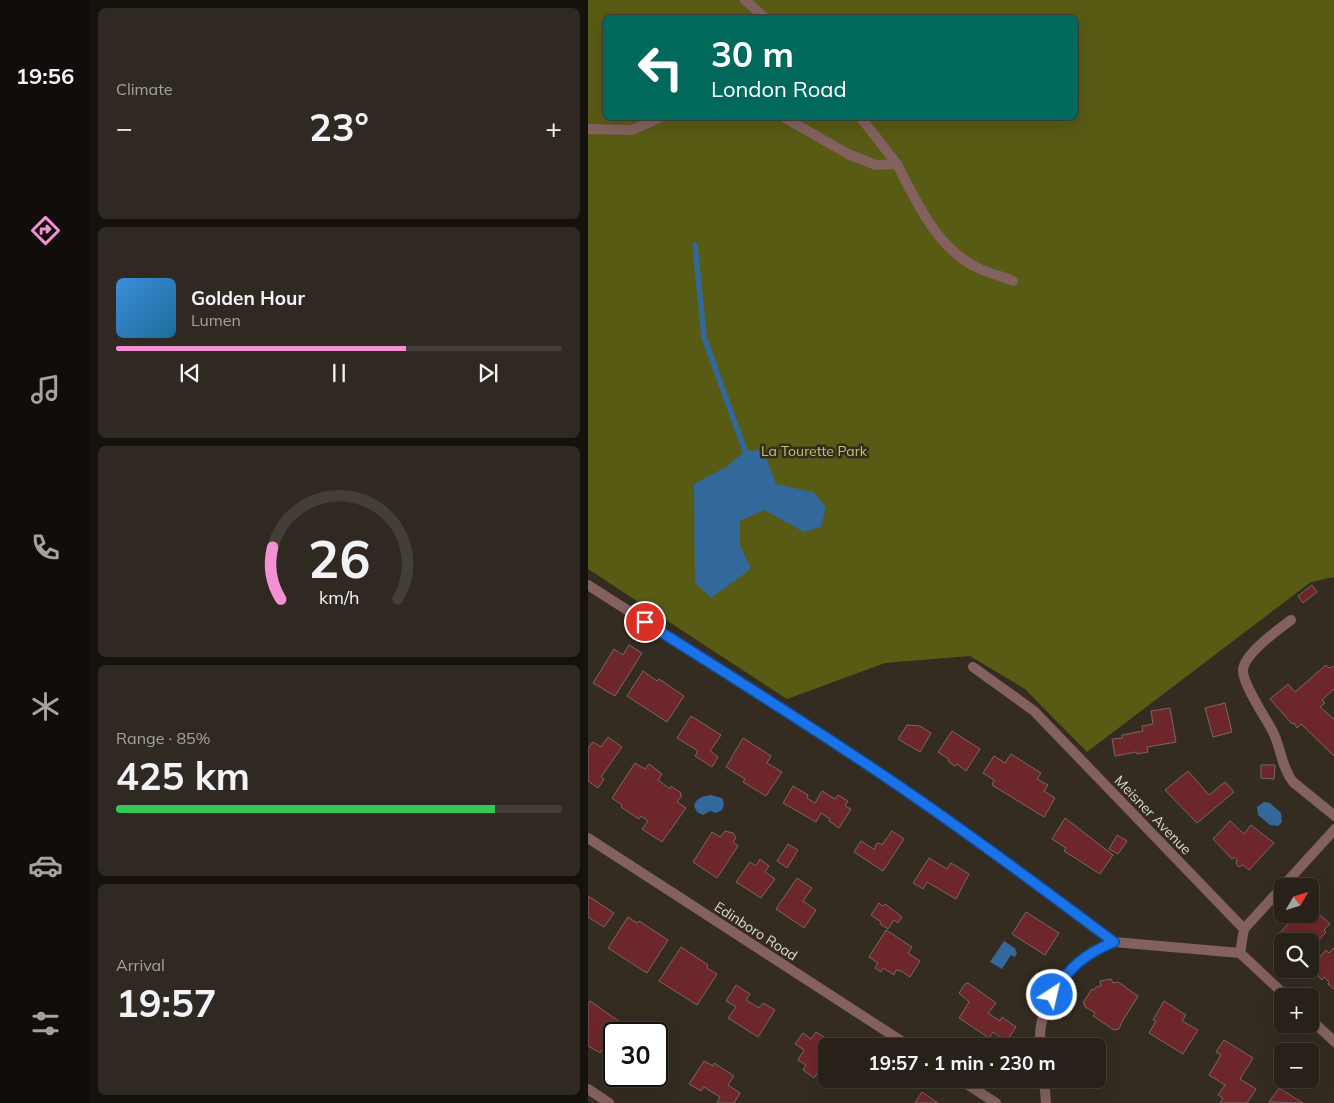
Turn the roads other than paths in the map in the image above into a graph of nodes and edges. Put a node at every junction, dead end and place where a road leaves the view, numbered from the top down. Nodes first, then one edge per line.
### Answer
1 (746, 0) edge
2 (762, 15) edge
3 (654, 120) edge
4 (788, 120) edge
5 (863, 120) edge
6 (588, 129) edge
7 (897, 164) junction
8 (1013, 281) dead end
9 (588, 585) edge
10 (1291, 620) dead end
11 (973, 667) dead end
12 (1334, 816) edge
13 (1334, 829) edge
14 (588, 838) edge
15 (1244, 929) junction
16 (1114, 942) junction
17 (1240, 953) junction
18 (1277, 988) edge
19 (1319, 1028) edge
20 (897, 1038) edge
21 (1041, 1038) edge
22 (1334, 1042) edge
23 (973, 1088) edge
24 (1045, 1088) edge
25 (588, 1089) edge
26 (609, 1103) edge
27 (996, 1103) edge
28 (1046, 1103) edge

1 - 2 street
3 - 6 street
4 - 7 street
5 - 7 street
7 - 8 street
9 - 16 street
10 - 12 street
11 - 15 street, Meisner Avenue
13 - 15 street
14 - 20 street, Edinboro Road
15 - 17 street
16 - 17 street
16 - 21 street
17 - 18 street
19 - 22 street
23 - 27 street
24 - 28 street
25 - 26 street

